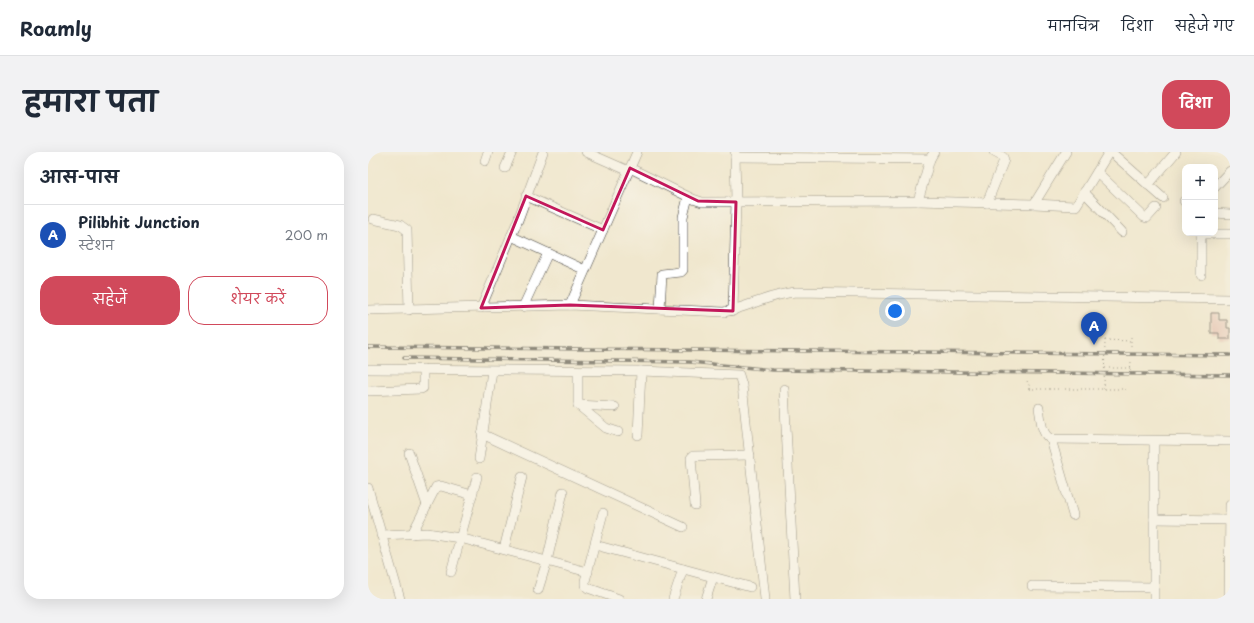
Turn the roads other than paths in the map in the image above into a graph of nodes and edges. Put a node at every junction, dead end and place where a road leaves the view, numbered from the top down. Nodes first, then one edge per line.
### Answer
1 (512, 152) edge
2 (543, 152) edge
3 (586, 152) edge
4 (637, 152) edge
5 (994, 152) edge
6 (1066, 152) edge
7 (1110, 152) edge
8 (1176, 152) edge
9 (735, 155) edge
10 (772, 155) edge
11 (900, 156) edge
12 (932, 156) edge
13 (506, 168) dead end
14 (629, 170) junction
15 (1230, 171) edge
16 (1097, 172) junction
17 (1218, 184) edge
18 (1148, 185) junction
19 (1084, 192) junction
20 (526, 196) junction
21 (688, 197) junction
22 (1163, 198) dead end
23 (918, 201) junction
24 (736, 202) junction
25 (987, 203) junction
26 (1034, 204) junction
27 (1156, 208) dead end
28 (1218, 213) edge
29 (1230, 214) edge
30 (373, 220) dead end
31 (603, 230) junction
32 (1122, 232) dead end
33 (1218, 234) edge
34 (1230, 234) edge
35 (511, 236) junction
36 (1201, 236) edge
37 (548, 253) junction
38 (585, 270) junction
39 (1201, 275) dead end
40 (1230, 299) edge
41 (570, 305) junction
42 (523, 306) junction
43 (481, 308) junction
44 (660, 309) junction
45 (368, 310) edge
46 (409, 310) junction
47 (733, 310) junction
48 (368, 369) edge
49 (422, 369) junction
50 (492, 371) junction
51 (578, 371) junction
52 (641, 371) junction
53 (784, 389) dead end
54 (368, 391) edge
55 (578, 405) junction
56 (615, 407) dead end
57 (1039, 408) dead end
58 (618, 432) dead end
59 (482, 434) junction
60 (638, 435) dead end
61 (1051, 439) junction
62 (1154, 441) junction
63 (1230, 441) edge
64 (408, 453) dead end
65 (750, 455) junction
66 (479, 459) dead end
67 (477, 477) dead end
68 (522, 477) dead end
69 (368, 488) edge
70 (563, 492) dead end
71 (472, 495) junction
72 (427, 505) junction
73 (695, 505) dead end
74 (1230, 505) edge
75 (603, 513) dead end
76 (1073, 515) dead end
77 (1154, 518) junction
78 (1230, 520) edge
79 (683, 527) dead end
80 (412, 534) junction
81 (381, 535) junction
82 (460, 538) junction
83 (595, 544) junction
84 (1230, 548) edge
85 (504, 549) junction
86 (547, 561) junction
87 (683, 569) junction
88 (451, 572) dead end
89 (588, 572) junction
90 (713, 577) junction
91 (1032, 586) dead end
92 (750, 587) dead end
93 (1154, 587) junction
94 (1230, 588) edge
95 (538, 590) dead end
96 (400, 599) edge
97 (619, 599) edge
98 (673, 599) edge
99 (706, 599) edge
100 (765, 599) edge
101 (795, 599) edge
102 (1154, 599) edge
103 (1229, 599) edge

1 - 13 street
2 - 20 street
3 - 14 street
4 - 14 street
5 - 25 street
6 - 26 street
7 - 16 street
7 - 18 street
8 - 18 street
9 - 10 street
9 - 24 street
10 - 11 street
11 - 12 street
12 - 23 street
14 - 21 street
14 - 31 street
15 - 17 street
16 - 19 street
16 - 27 street
18 - 22 street
19 - 26 street
19 - 32 street
20 - 31 street
20 - 35 street
21 - 24 street
21 - 44 street
23 - 24 street
23 - 25 street
24 - 47 street
25 - 26 street
28 - 29 street
30 - 46 street
31 - 38 street
33 - 34 street
35 - 37 street
35 - 43 street
36 - 39 street
37 - 38 street
37 - 42 street
38 - 41 street
40 - 47 street
41 - 42 street
41 - 44 street
42 - 43 street
43 - 46 street
44 - 47 street
45 - 46 street
48 - 49 street
49 - 50 street
49 - 54 street
50 - 51 street
50 - 59 street
51 - 52 street
51 - 55 street
52 - 60 street
52 - 65 street
53 - 101 street
55 - 56 street
55 - 58 street
57 - 61 street
59 - 66 street
59 - 79 street
61 - 62 street
61 - 76 street
62 - 63 street
62 - 77 street
64 - 72 street
65 - 73 street
65 - 100 street
67 - 71 street
68 - 85 street
69 - 81 street
70 - 86 street
71 - 72 street
71 - 82 street
72 - 80 street
74 - 78 street
75 - 83 street
77 - 78 street
77 - 93 street
78 - 84 street
80 - 81 street
80 - 82 street
81 - 96 street
82 - 85 street
82 - 88 street
83 - 87 street
83 - 89 street
84 - 94 street
85 - 86 street
86 - 89 street
86 - 95 street
87 - 90 street
87 - 98 street
89 - 97 street
90 - 92 street
90 - 99 street
91 - 93 street
93 - 102 street
94 - 103 street

